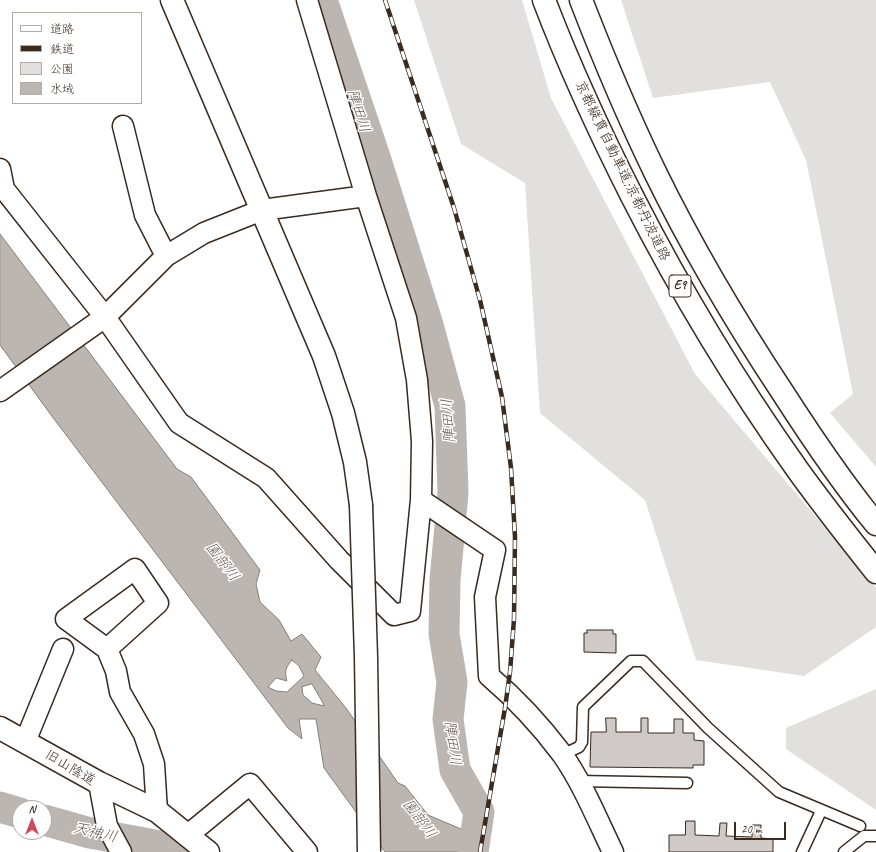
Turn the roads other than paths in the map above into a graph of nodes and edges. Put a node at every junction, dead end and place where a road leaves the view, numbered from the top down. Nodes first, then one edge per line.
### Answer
1 (172, 0) edge
2 (307, 0) edge
3 (544, 0) edge
4 (580, 0) edge
5 (123, 126) dead end
6 (0, 169) edge
7 (2, 186) edge
8 (366, 196) junction
9 (262, 210) junction
10 (166, 256) junction
11 (105, 317) junction
12 (0, 391) edge
13 (421, 500) junction
14 (876, 524) edge
15 (876, 572) edge
16 (62, 649) dead end
17 (107, 649) dead end
18 (0, 728) edge
19 (25, 742) junction
20 (562, 755) junction
21 (578, 781) junction
22 (99, 783) junction
23 (687, 783) dead end
24 (157, 811) junction
25 (821, 811) junction
26 (860, 826) dead end
27 (188, 835) junction
28 (876, 836) edge
29 (207, 851) edge
30 (122, 852) edge
31 (307, 852) edge
32 (369, 852) edge
33 (613, 852) edge
34 (802, 852) edge
35 (844, 852) edge

1 - 9 main road
2 - 8 street
3 - 15 main road, 京都縦貫自動車道;京都丹波道路 / E9
4 - 14 main road, E9
5 - 10 street
6 - 7 street
7 - 11 street
8 - 9 street
8 - 13 street
9 - 10 street
9 - 32 main road, bridge
10 - 11 street
11 - 12 street
11 - 13 street
13 - 20 street
16 - 19 street
17 - 24 street
18 - 19 main road, 旧山陰道
19 - 22 main road, 旧山陰道
20 - 21 street
20 - 25 lane
21 - 23 lane
21 - 33 street
22 - 24 main road
22 - 30 street, 旧山陰道
24 - 27 main road
25 - 26 lane
25 - 34 lane
27 - 29 main road
27 - 31 street
28 - 35 lane

